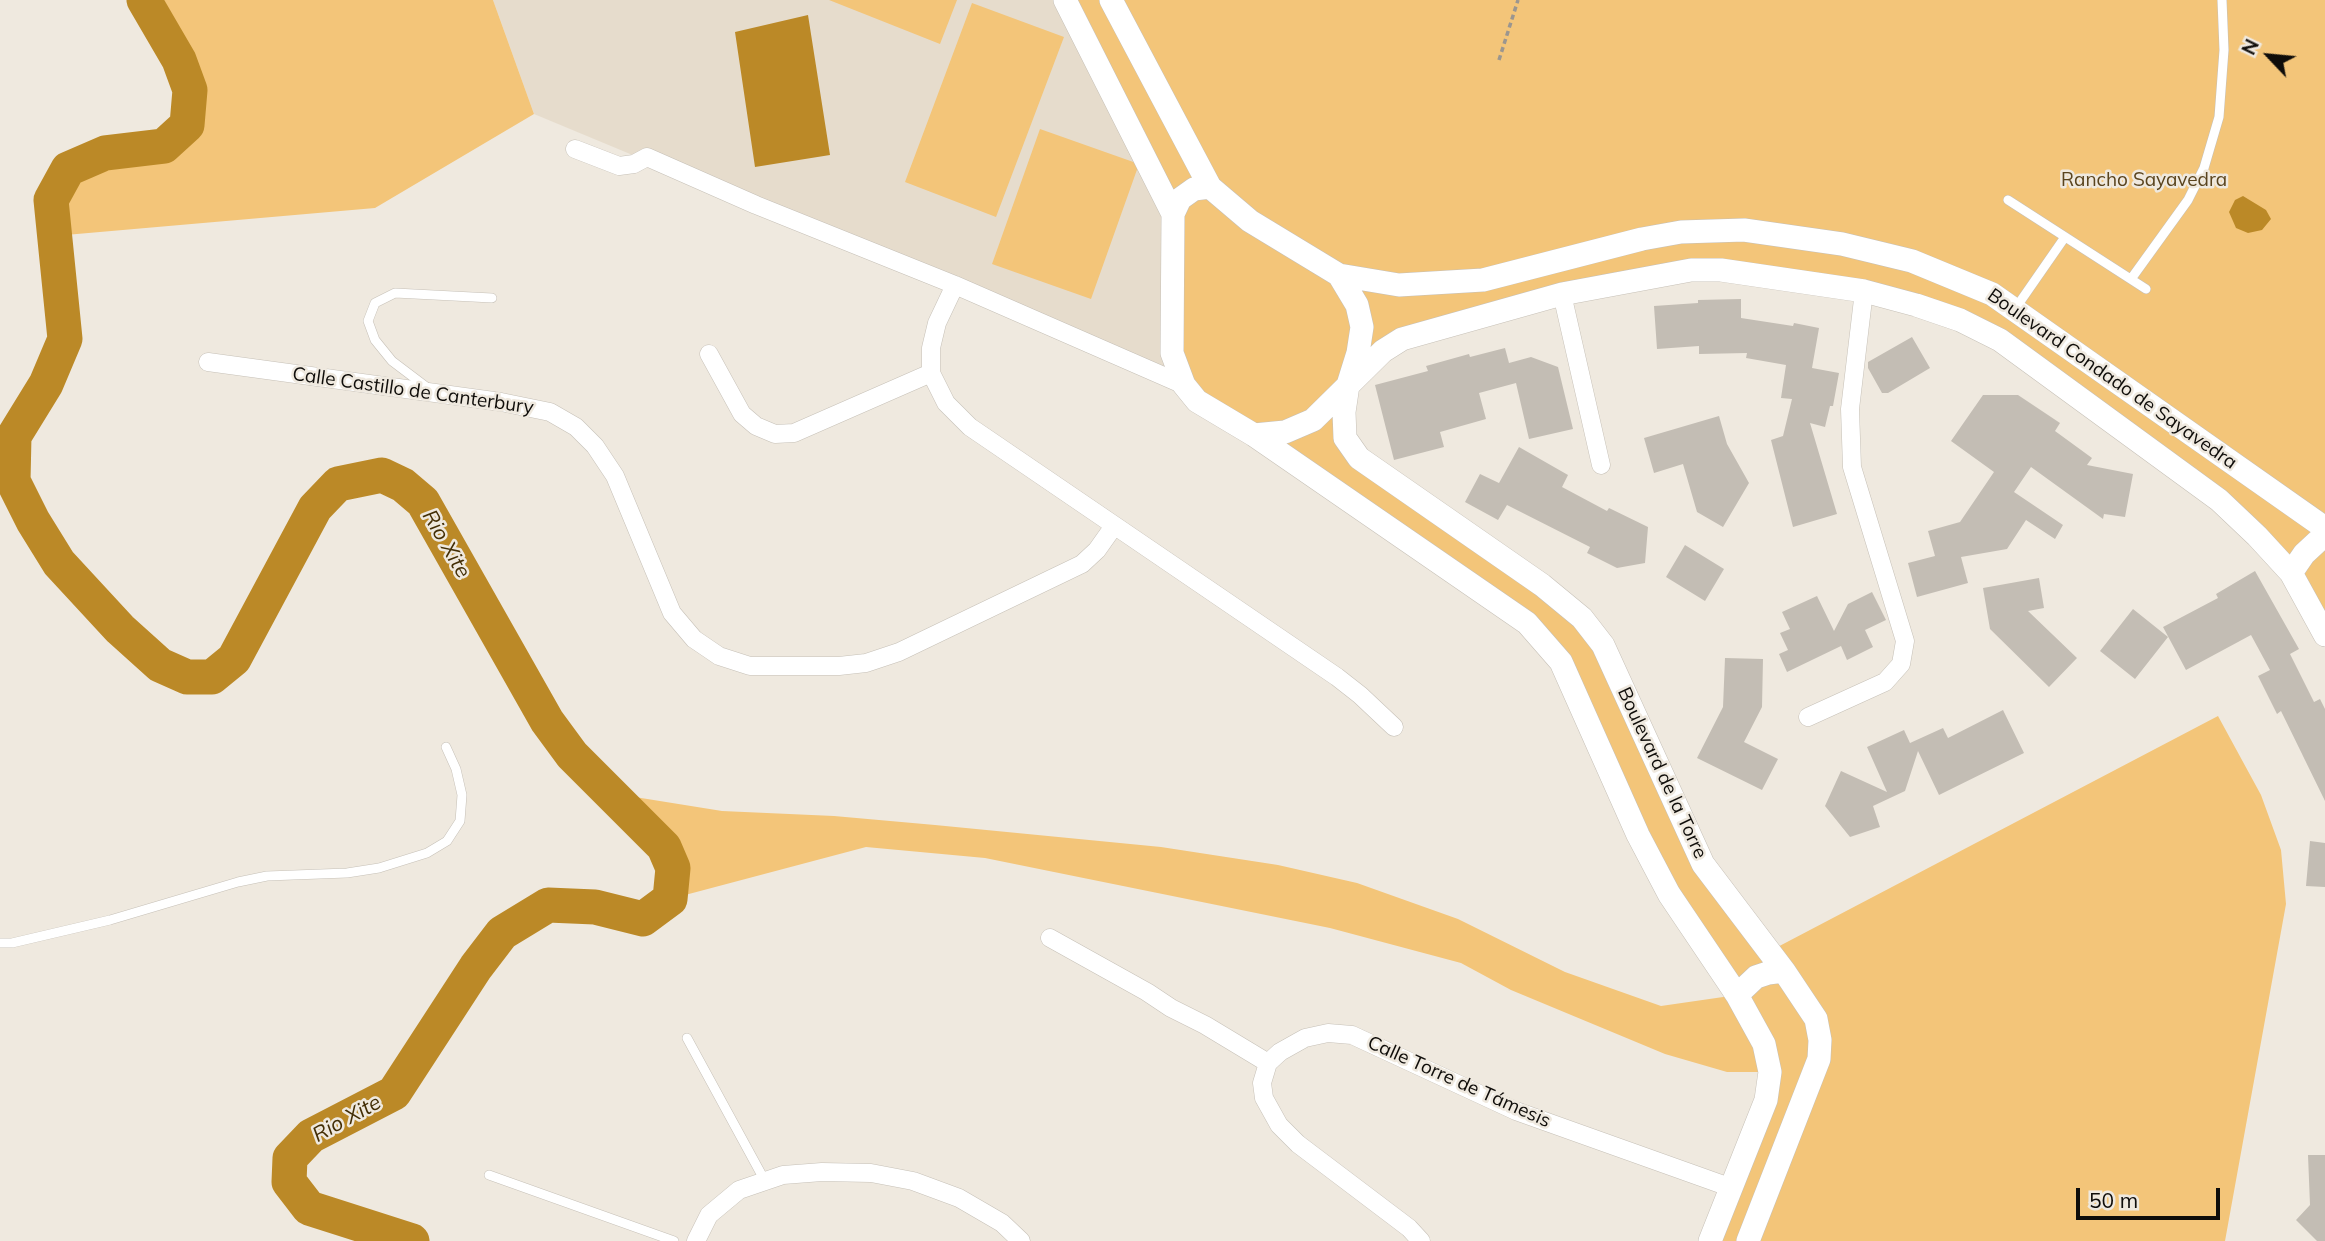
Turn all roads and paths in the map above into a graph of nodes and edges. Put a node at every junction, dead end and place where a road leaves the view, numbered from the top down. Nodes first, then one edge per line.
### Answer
1 (1065, 0) edge
2 (1111, 0) edge
3 (1518, 0) edge
4 (2222, 0) edge
5 (1499, 61) dead end
6 (575, 149) dead end
7 (1210, 187) junction
8 (2008, 201) dead end
9 (1173, 214) junction
10 (2065, 237) junction
11 (1339, 275) junction
12 (2131, 279) junction
13 (955, 285) junction
14 (2147, 289) dead end
15 (1864, 292) junction
16 (1562, 294) junction
17 (492, 298) dead end
18 (2015, 309) junction
19 (709, 354) dead end
20 (208, 362) dead end
21 (931, 373) junction
22 (1184, 385) junction
23 (1348, 385) junction
24 (432, 392) junction
25 (1254, 435) junction
26 (1601, 465) dead end
27 (1114, 526) junction
28 (2325, 528) edge
29 (2325, 538) edge
30 (2291, 573) junction
31 (2325, 635) edge
32 (1808, 717) dead end
33 (1394, 727) dead end
34 (446, 747) dead end
35 (1050, 938) dead end
36 (0, 943) edge
37 (1784, 971) junction
38 (1737, 995) junction
39 (687, 1038) dead end
40 (1268, 1063) junction
41 (489, 1175) dead end
42 (765, 1181) junction
43 (1732, 1188) junction
44 (674, 1241) edge
45 (696, 1241) edge
46 (1021, 1241) edge
47 (1421, 1241) edge
48 (1710, 1241) edge
49 (1748, 1241) edge

1 - 9 street
2 - 7 street, Boulevard Condado de Sayavedra
3 - 5 path
4 - 12 lane
6 - 13 street
7 - 9 street
7 - 11 street, Boulevard Condado de Sayavedra
8 - 10 lane
9 - 22 street
10 - 12 lane
10 - 18 lane
11 - 18 street, Boulevard Condado de Sayavedra
11 - 23 street
12 - 14 lane
13 - 21 street
13 - 22 street
15 - 16 street, Boulevard Condado de Sayavedra
15 - 30 street, Boulevard Condado de Sayavedra
15 - 32 street
16 - 23 street, Boulevard Condado de Sayavedra
16 - 26 street
17 - 24 lane
18 - 28 street, Boulevard Condado de Sayavedra
19 - 21 street
20 - 24 street, Calle Castillo de Canterbury
21 - 27 street
22 - 25 street
23 - 25 street
23 - 37 street, Boulevard de la Torre
24 - 27 street, Calle Castillo de Canterbury
25 - 38 street
27 - 33 street
29 - 30 street
30 - 31 street, Boulevard Condado de Sayavedra
34 - 36 lane
35 - 40 street
37 - 38 street
37 - 49 street, Boulevard de la Torre
38 - 43 street
39 - 42 lane
40 - 43 street, Calle Torre de Támesis
40 - 47 street
41 - 44 lane
42 - 45 street
42 - 46 street
43 - 48 street

